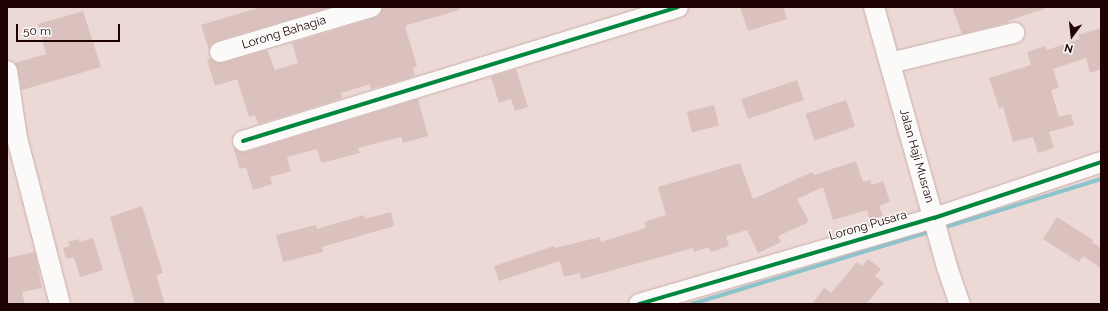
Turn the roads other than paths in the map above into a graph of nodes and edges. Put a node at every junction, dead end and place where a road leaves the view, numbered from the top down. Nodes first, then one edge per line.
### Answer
1 (371, 7) edge
2 (678, 7) edge
3 (874, 7) edge
4 (1014, 33) dead end
5 (220, 52) dead end
6 (890, 62) junction
7 (7, 71) edge
8 (243, 141) dead end
9 (1101, 162) edge
10 (934, 218) junction
11 (60, 304) edge
12 (640, 304) edge
13 (960, 304) edge

1 - 5 street, Lorong Bahagia
2 - 8 street
3 - 6 street, Jalan Haji Musran
4 - 6 street
6 - 10 street, Jalan Haji Musran
7 - 11 street
9 - 10 street, Lorong Pusara
10 - 12 street, Lorong Pusara
10 - 13 street, Jalan Haji Musran

